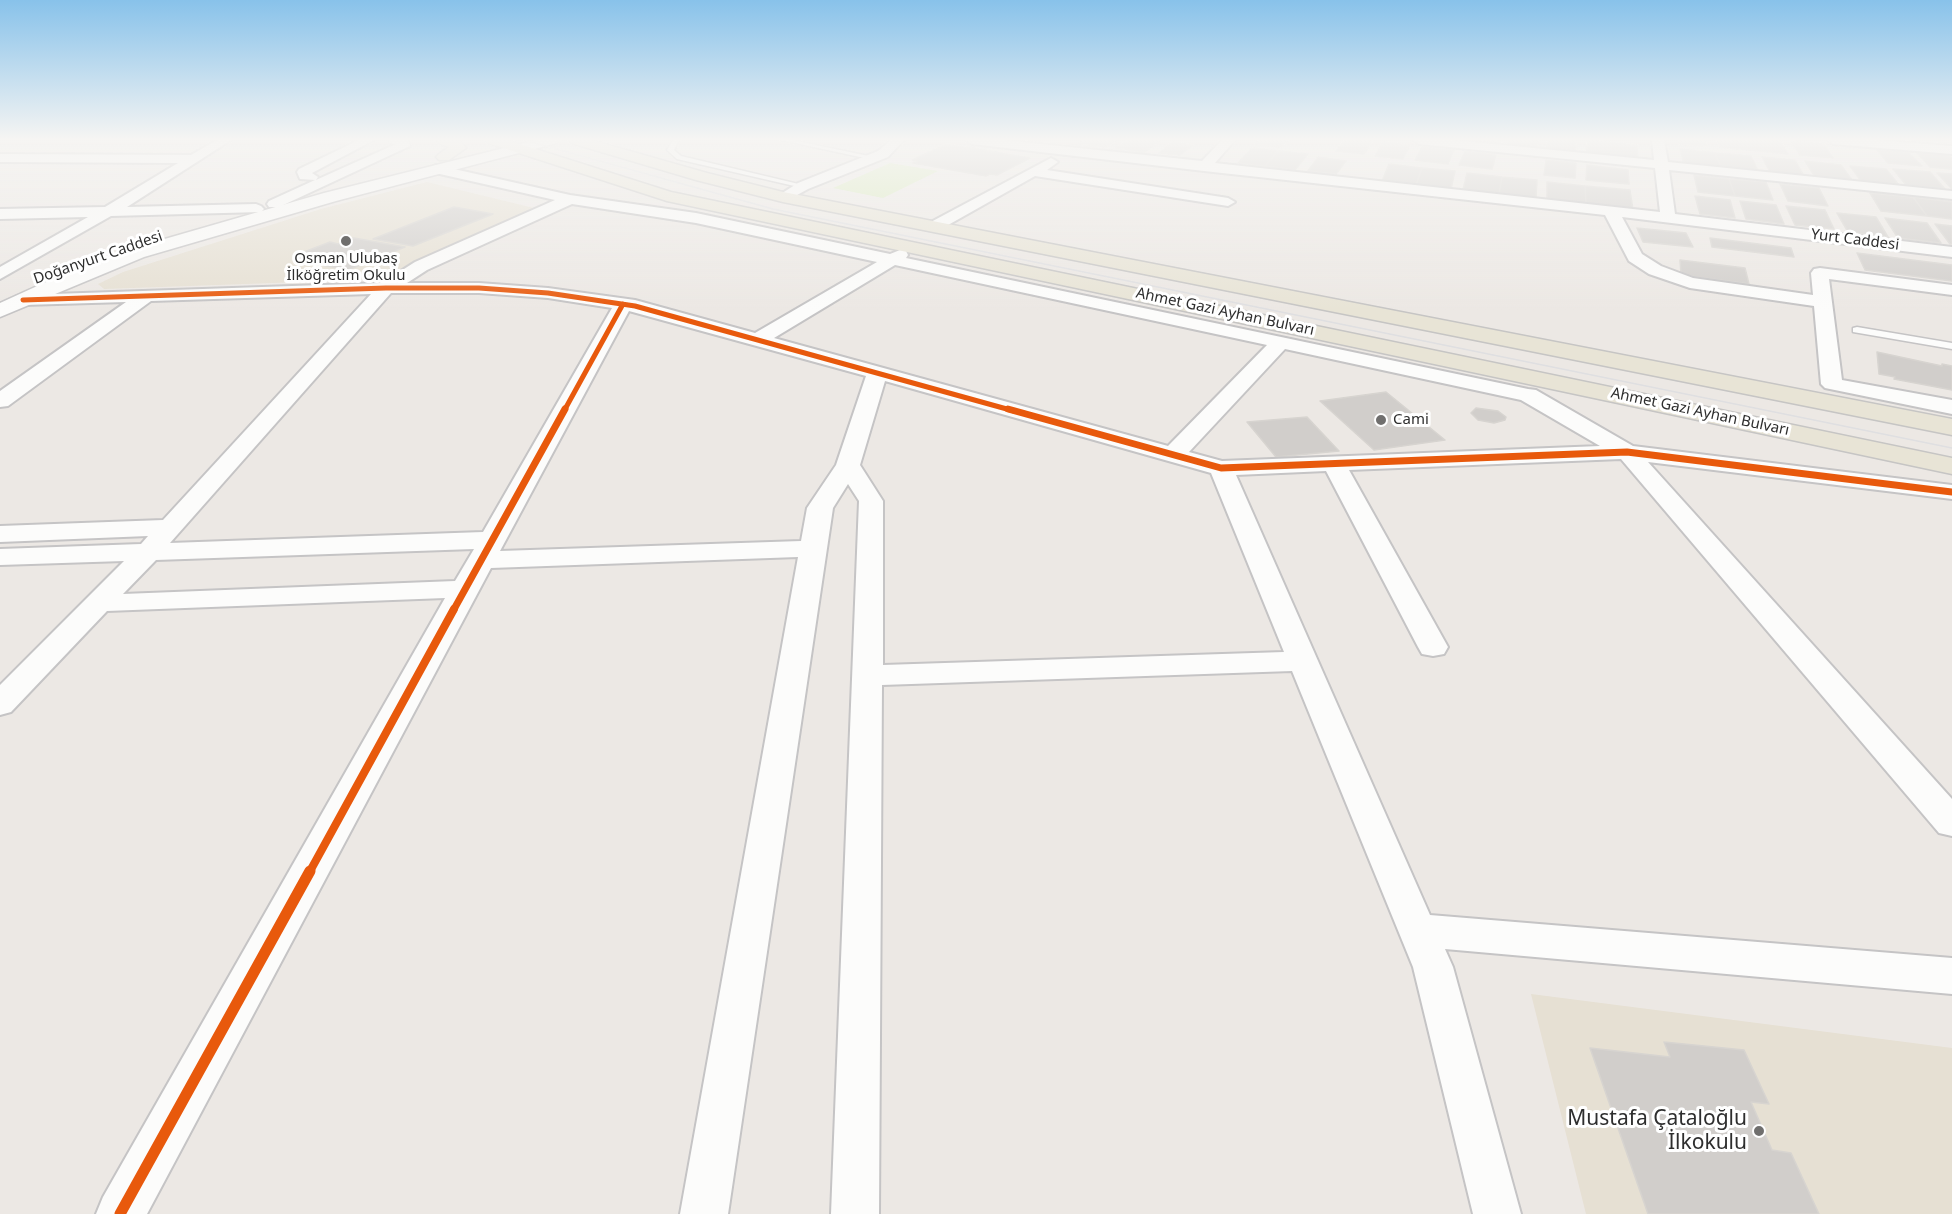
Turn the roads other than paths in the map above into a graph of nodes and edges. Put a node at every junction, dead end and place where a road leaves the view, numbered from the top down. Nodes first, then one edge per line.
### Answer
1 (133, 197) edge
2 (291, 197) edge
3 (300, 197) edge
4 (313, 197) edge
5 (563, 197) edge
6 (670, 197) edge
7 (783, 197) edge
8 (989, 197) edge
9 (1198, 197) edge
10 (1478, 197) edge
11 (1666, 197) edge
12 (570, 199) junction
13 (1228, 202) dead end
14 (274, 204) junction
15 (256, 209) junction
16 (1611, 211) junction
17 (108, 212) junction
18 (0, 214) edge
19 (1668, 218) junction
20 (935, 226) junction
21 (912, 246) junction
22 (1952, 252) edge
23 (892, 260) junction
24 (3, 271) edge
25 (386, 288) junction
26 (1952, 290) edge
27 (0, 293) edge
28 (146, 296) junction
29 (23, 300) junction
30 (1824, 302) junction
31 (623, 304) junction
32 (0, 311) edge
33 (1857, 330) dead end
34 (758, 340) junction
35 (1280, 343) junction
36 (1952, 346) edge
37 (877, 373) junction
38 (1527, 385) junction
39 (0, 401) edge
40 (1952, 407) edge
41 (1952, 427) edge
42 (1627, 452) junction
43 (1173, 455) junction
44 (1334, 464) junction
45 (848, 465) junction
46 (1952, 466) edge
47 (1221, 468) junction
48 (1952, 492) edge
49 (171, 527) junction
50 (0, 534) edge
51 (813, 549) junction
52 (149, 551) junction
53 (0, 557) edge
54 (480, 563) junction
55 (98, 603) junction
56 (1432, 647) dead end
57 (1303, 661) junction
58 (867, 676) junction
59 (0, 704) edge
60 (1952, 823) edge
61 (1418, 930) junction
62 (1952, 976) edge
63 (120, 1214) edge
64 (704, 1214) edge
65 (855, 1214) edge
66 (1497, 1214) edge

1 - 17 street
2 - 14 street
3 - 14 street, Doğanyurt Caddesi
4 - 29 street, Doğanyurt Caddesi
5 - 12 street
6 - 21 main road, Ahmet Gazi Ayhan Bulvarı
7 - 20 main road, Ahmet Gazi Ayhan Bulvarı
8 - 20 street
9 - 13 street
10 - 16 street, Yurt Caddesi
11 - 19 street
12 - 23 street
12 - 25 street
14 - 15 street, Doğanyurt Caddesi
15 - 17 street
15 - 27 street, Doğanyurt Caddesi
16 - 19 street, Yurt Caddesi
16 - 30 street
17 - 18 street
17 - 24 street
19 - 22 street, Yurt Caddesi
20 - 41 main road, Ahmet Gazi Ayhan Bulvarı
21 - 23 street
21 - 38 main road, Ahmet Gazi Ayhan Bulvarı
23 - 34 street
23 - 35 street
25 - 28 street
25 - 31 street
25 - 49 street
26 - 30 street
28 - 29 street
28 - 39 street
29 - 32 street, Doğanyurt Caddesi
30 - 40 street
31 - 34 street
31 - 54 street
33 - 36 lane
34 - 37 street
35 - 38 street
35 - 43 street
37 - 43 street
37 - 45 street
38 - 42 street
38 - 46 main road, Ahmet Gazi Ayhan Bulvarı
42 - 44 street
42 - 48 street
42 - 60 street
43 - 47 street
44 - 47 street
44 - 56 street
45 - 51 street
45 - 58 street
47 - 57 street
49 - 50 street
49 - 52 street
51 - 54 street
51 - 64 street
52 - 53 street
52 - 54 street
52 - 55 street
54 - 55 street
54 - 63 street
55 - 59 street
57 - 58 street
57 - 61 street
58 - 65 street
61 - 62 street
61 - 66 street

